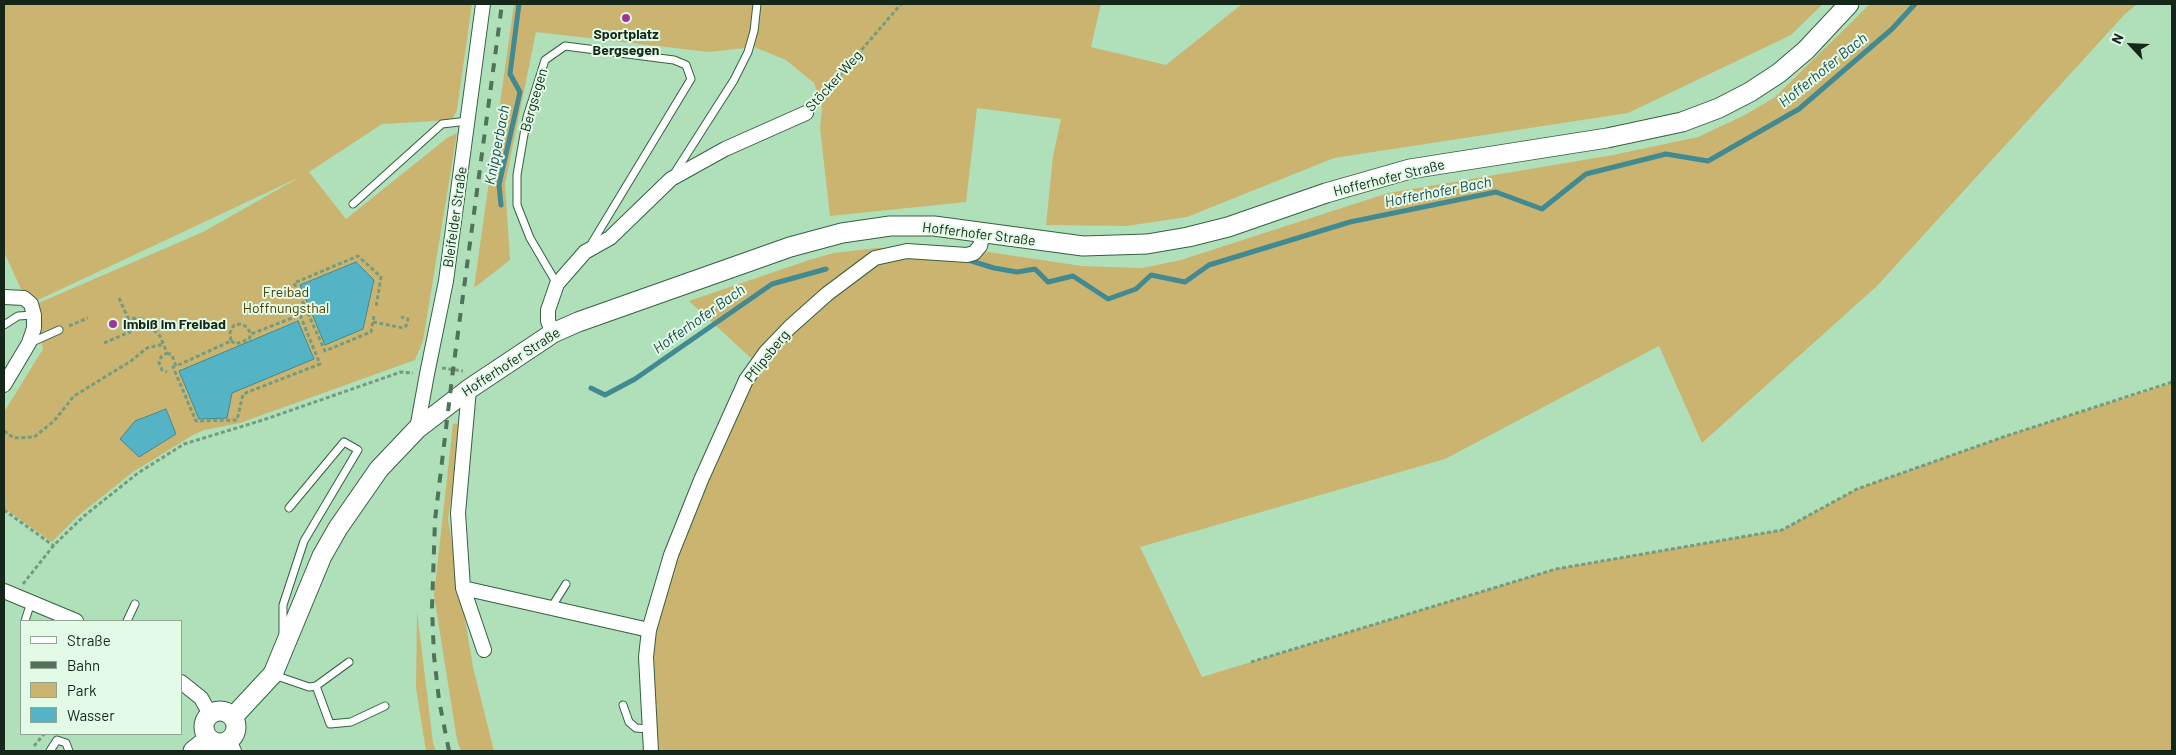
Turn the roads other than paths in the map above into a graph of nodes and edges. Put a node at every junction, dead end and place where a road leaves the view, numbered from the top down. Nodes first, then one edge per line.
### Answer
1 (483, 4) edge
2 (757, 4) edge
3 (1849, 4) edge
4 (806, 113) road end
5 (468, 121) junction
6 (672, 179) junction
7 (353, 204) dead end
8 (983, 232) junction
9 (585, 252) junction
10 (557, 284) junction
11 (4, 297) edge
12 (34, 315) junction
13 (4, 325) edge
14 (59, 330) road end
15 (552, 334) junction
16 (29, 343) junction
17 (470, 380) junction
18 (4, 385) edge
19 (417, 429) junction
20 (289, 508) dead end
21 (566, 584) dead end
22 (463, 588) junction
23 (4, 591) edge
24 (31, 602) junction
25 (134, 604) dead end
26 (550, 608) junction
27 (25, 620) edge
28 (74, 620) edge
29 (127, 620) edge
30 (648, 630) junction
31 (484, 650) dead end
32 (283, 651) junction
33 (349, 662) dead end
34 (273, 674) junction
35 (182, 683) edge
36 (316, 686) junction
37 (623, 705) dead end
38 (385, 706) dead end
39 (210, 714) junction
40 (233, 717) junction
41 (648, 729) junction
42 (208, 739) junction
43 (231, 746) edge
44 (50, 751) edge
45 (70, 751) edge
46 (193, 751) edge
47 (651, 751) edge

1 - 5 street, Bleifelder Straße
2 - 6 lane, Bergsegen
3 - 8 street, Hofferhofer Straße
4 - 6 street, Stöcker Weg
5 - 7 lane
5 - 19 street, Bleifelder Straße
6 - 9 street, Bergsegen
8 - 15 street, Hofferhofer Straße
8 - 30 street, Pflipsberg
9 - 10 street, Bergsegen
9 - 10 lane, Bergsegen
10 - 15 street, Bergsegen
11 - 12 street
12 - 13 lane
12 - 16 street
14 - 16 lane
15 - 17 street, Hofferhofer Straße
16 - 18 street
17 - 19 street, Hofferhofer Straße
17 - 22 street
19 - 32 street, Hofferhofer Straße
20 - 32 lane
21 - 26 lane
22 - 26 street
22 - 31 street
23 - 24 street
24 - 27 lane
24 - 28 street
25 - 29 lane
26 - 30 street
30 - 41 street, Pflipsberg
32 - 34 street, Hofferhofer Straße
33 - 36 lane
34 - 36 lane
34 - 40 street, Hofferhofer Straße
35 - 39 street
36 - 38 lane
37 - 41 lane
39 - 40 street
39 - 42 street
40 - 43 street
41 - 47 street, Pflipsberg
42 - 43 street
42 - 46 street
44 - 45 lane

